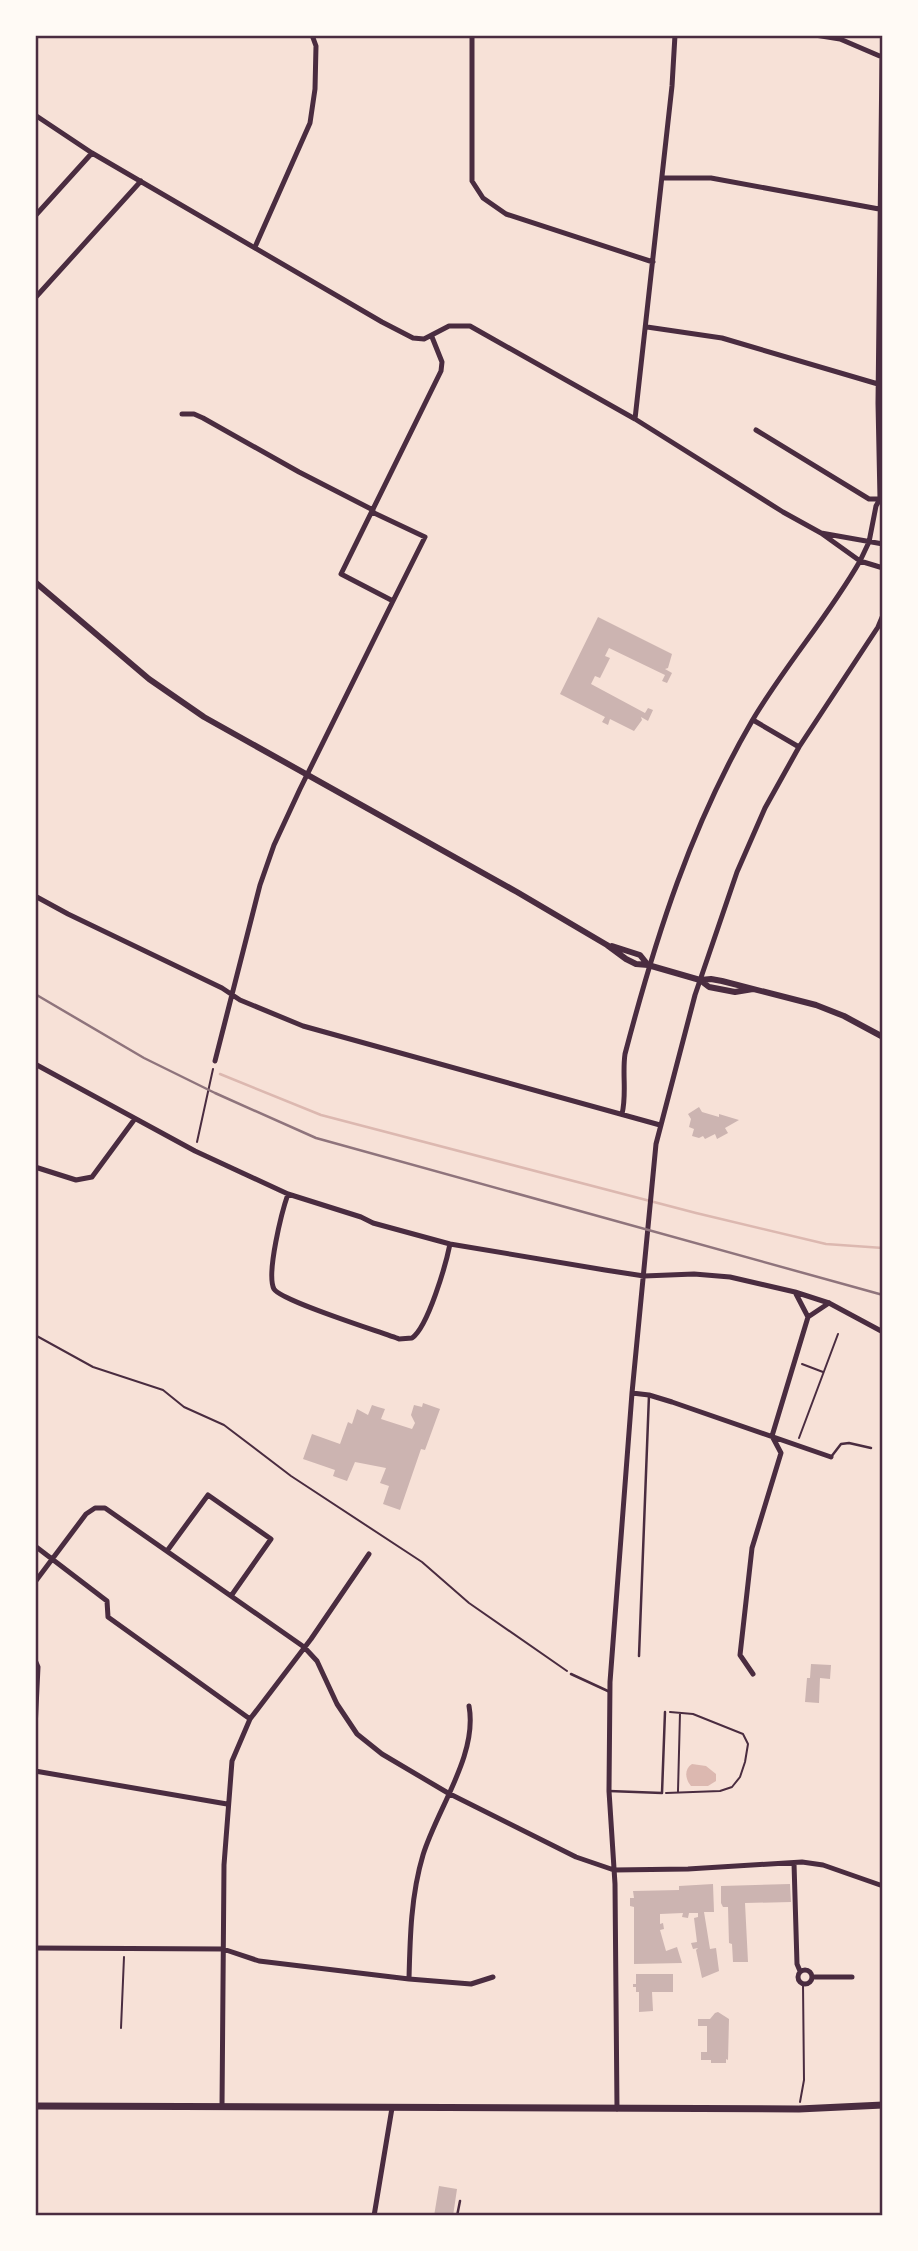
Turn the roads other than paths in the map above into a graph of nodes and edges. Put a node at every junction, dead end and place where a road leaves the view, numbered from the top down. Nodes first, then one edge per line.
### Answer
1 (312, 35) edge
2 (472, 35) edge
3 (675, 35) edge
4 (815, 35) edge
5 (882, 57) edge
6 (35, 115) edge
7 (92, 153) junction
8 (662, 178) junction
9 (141, 181) junction
10 (879, 209) junction
11 (35, 216) edge
12 (255, 247) junction
13 (653, 262) junction
14 (35, 298) edge
15 (647, 327) junction
16 (432, 337) junction
17 (878, 384) junction
18 (182, 414) dead end
19 (635, 419) junction
20 (756, 430) dead end
21 (882, 501) edge
22 (373, 511) junction
23 (821, 533) junction
24 (869, 542) junction
25 (882, 544) edge
26 (860, 561) junction
27 (883, 568) edge
28 (35, 582) edge
29 (393, 601) junction
30 (883, 615) edge
31 (752, 720) junction
32 (799, 747) junction
33 (306, 775) junction
34 (35, 896) edge
35 (648, 965) junction
36 (699, 980) junction
37 (231, 993) junction
38 (883, 1037) edge
39 (215, 1061) road end
40 (35, 1064) edge
41 (622, 1114) junction
42 (134, 1120) junction
43 (660, 1125) junction
44 (35, 1167) edge
45 (288, 1195) junction
46 (450, 1244) junction
47 (644, 1276) junction
48 (795, 1292) junction
49 (828, 1303) junction
50 (808, 1317) junction
51 (883, 1332) edge
52 (632, 1393) junction
53 (649, 1395) junction
54 (772, 1436) junction
55 (871, 1448) dead end
56 (831, 1457) joint
57 (35, 1546) edge
58 (167, 1551) junction
59 (369, 1554) dead end
60 (52, 1559) junction
61 (35, 1583) edge
62 (231, 1596) junction
63 (304, 1647) junction
64 (639, 1656) dead end
65 (35, 1660) edge
66 (571, 1674) road end
67 (753, 1674) dead end
68 (610, 1692) junction
69 (469, 1706) dead end
70 (665, 1712) road end
71 (250, 1719) junction
72 (35, 1728) edge
73 (35, 1771) edge
74 (609, 1791) junction
75 (448, 1793) junction
76 (227, 1804) junction
77 (794, 1863) junction
78 (614, 1870) junction
79 (883, 1885) edge
80 (35, 1948) edge
81 (223, 1950) junction
82 (800, 1971) junction
83 (493, 1977) dead end
84 (812, 1977) junction
85 (852, 1977) dead end
86 (409, 1979) junction
87 (883, 2105) edge
88 (35, 2106) edge
89 (222, 2107) junction
90 (392, 2108) junction
91 (617, 2109) junction
92 (460, 2201) dead end
93 (374, 2216) edge
94 (457, 2216) edge

1 - 12 street
2 - 13 street
3 - 8 street
4 - 5 street
5 - 10 street
6 - 7 street
7 - 9 street
7 - 11 street
8 - 10 street
8 - 13 street
9 - 12 street
9 - 14 street
10 - 17 street
12 - 16 street
13 - 15 street
15 - 17 street
15 - 19 street
16 - 19 street
16 - 22 street
17 - 21 street
18 - 22 street
19 - 23 street
20 - 21 street
21 - 24 street
22 - 29 street
22 - 29 street
23 - 24 street
23 - 26 street
24 - 25 street
24 - 26 street
26 - 27 street
26 - 31 street
28 - 33 street
29 - 33 street
30 - 32 street
31 - 32 street
31 - 35 street
32 - 36 street
33 - 35 street
33 - 37 street
34 - 37 street
35 - 36 street
35 - 41 street
36 - 38 street
36 - 43 street
37 - 39 street
37 - 41 street
40 - 42 street
41 - 43 street
42 - 44 street
42 - 45 street
43 - 47 street
45 - 46 street
45 - 46 street
46 - 47 street
47 - 48 street
47 - 52 street
48 - 49 street
48 - 50 street
49 - 50 street
49 - 51 street
50 - 54 street
52 - 53 street
52 - 68 street
53 - 54 street
53 - 64 lane
54 - 56 street
54 - 67 street
55 - 56 lane
57 - 60 street
58 - 60 street
58 - 62 street
58 - 62 street
59 - 63 street
60 - 61 street
60 - 71 street
62 - 63 street
63 - 71 street
63 - 75 street
65 - 72 street
66 - 68 lane
68 - 74 street
69 - 75 street
70 - 74 lane
71 - 76 street
73 - 76 street
74 - 78 street
75 - 78 street
75 - 86 street
76 - 81 street
77 - 78 street
77 - 79 street
77 - 82 street
78 - 91 street
80 - 81 street
81 - 86 street
81 - 89 street
82 - 84 street
82 - 84 street
83 - 86 street
84 - 85 street
87 - 91 main road
88 - 89 main road
89 - 90 main road
90 - 91 main road
90 - 93 street
92 - 94 lane

